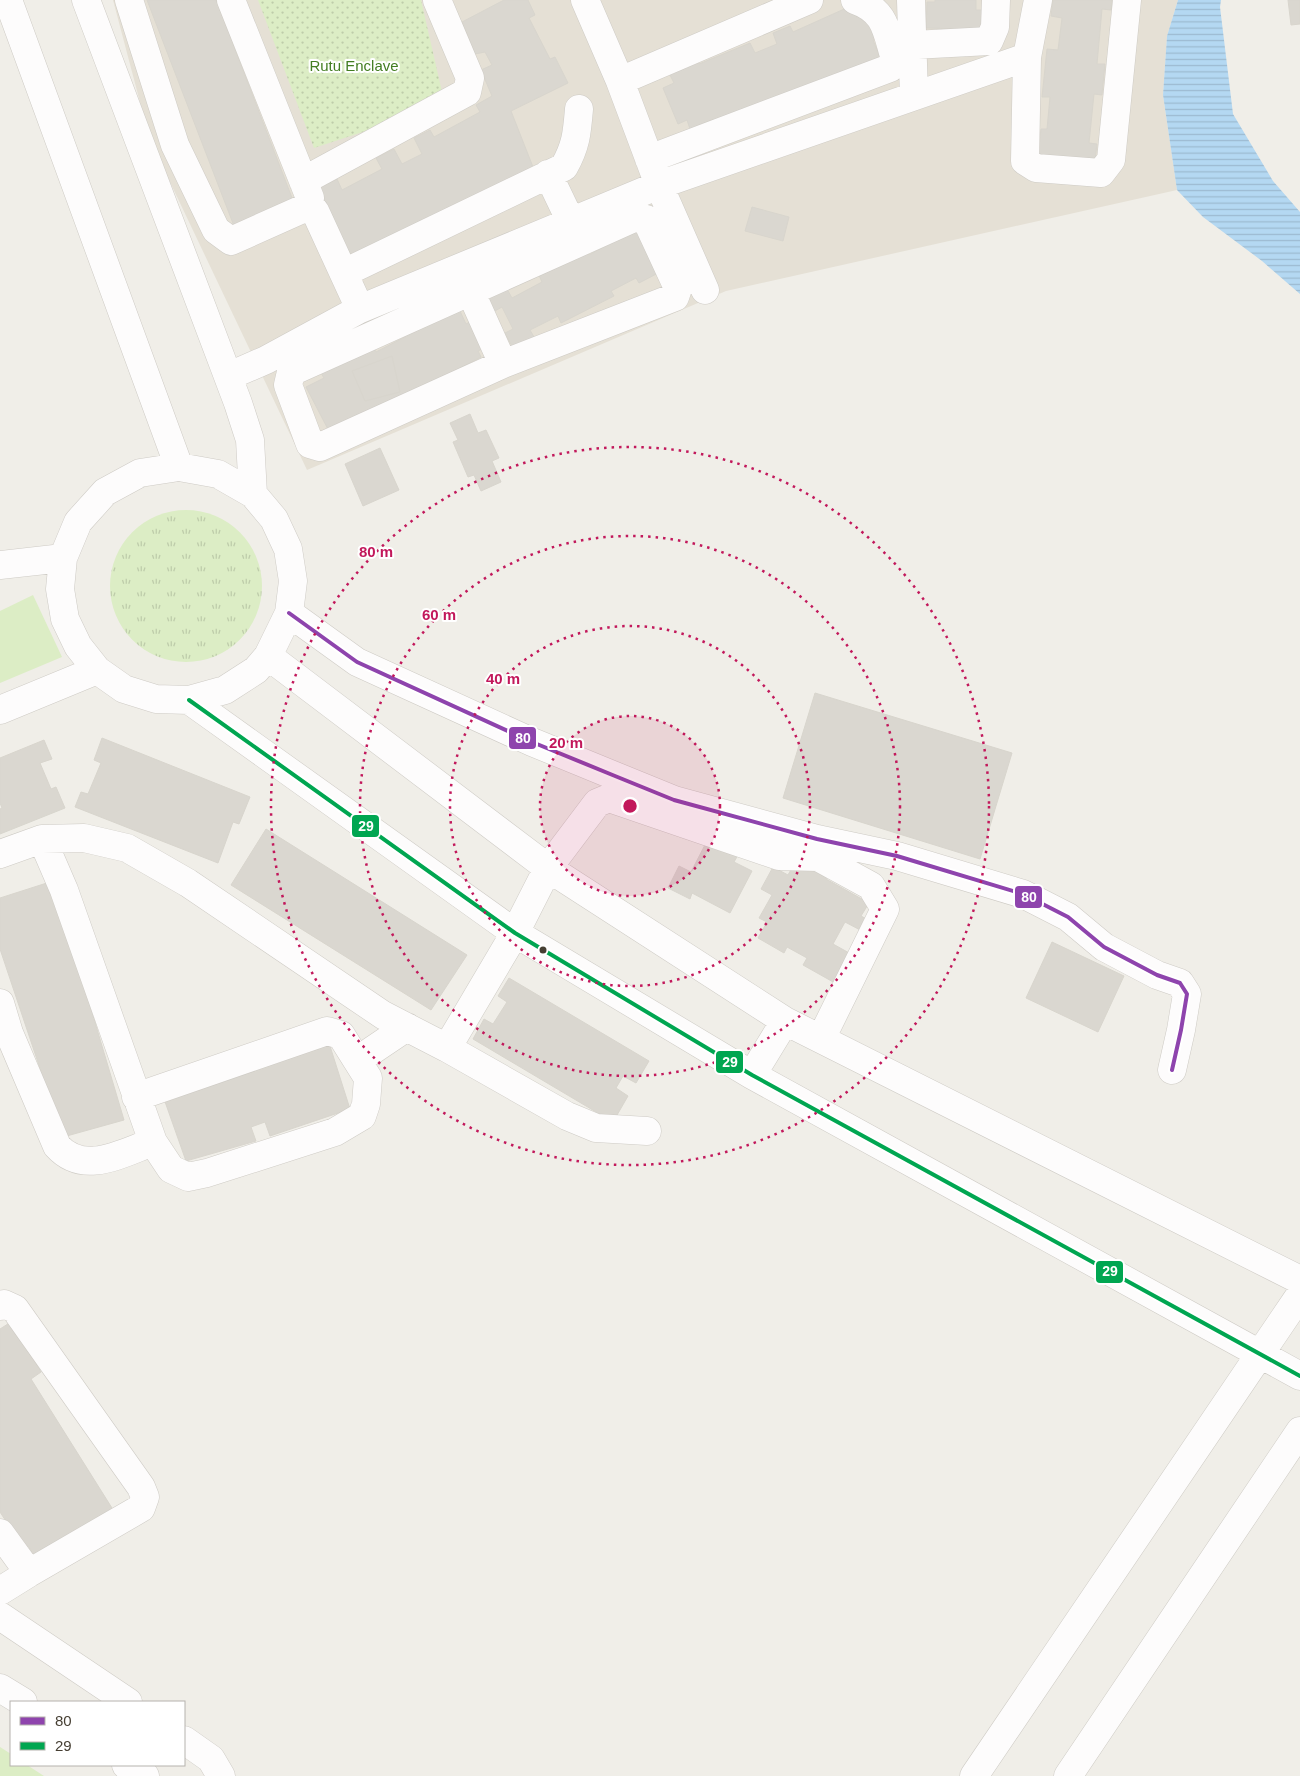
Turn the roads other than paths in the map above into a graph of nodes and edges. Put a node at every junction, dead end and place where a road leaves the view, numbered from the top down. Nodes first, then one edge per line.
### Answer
1 (8, 0) edge
2 (86, 0) edge
3 (129, 0) edge
4 (231, 0) edge
5 (438, 0) edge
6 (585, 0) edge
7 (809, 0) edge
8 (855, 0) edge
9 (912, 0) edge
10 (996, 0) edge
11 (1038, 0) edge
12 (1127, 0) edge
13 (913, 45) junction
14 (1028, 57) junction
15 (620, 81) junction
16 (914, 96) junction
17 (579, 109) dead end
18 (649, 159) junction
19 (548, 174) junction
20 (303, 181) junction
21 (659, 185) junction
22 (315, 211) junction
23 (571, 222) junction
24 (344, 273) junction
25 (465, 280) junction
26 (705, 290) dead end
27 (360, 309) junction
28 (503, 364) junction
29 (228, 376) junction
30 (179, 467) junction
31 (252, 494) junction
32 (63, 558) junction
33 (0, 565) edge
34 (289, 613) junction
35 (268, 656) junction
36 (97, 670) junction
37 (190, 700) junction
38 (0, 710) edge
39 (42, 840) junction
40 (0, 854) edge
41 (548, 868) junction
42 (515, 933) junction
43 (0, 1004) edge
44 (785, 1022) junction
45 (407, 1027) junction
46 (820, 1039) junction
47 (447, 1048) junction
48 (358, 1060) junction
49 (1172, 1070) dead end
50 (752, 1075) junction
51 (136, 1097) junction
52 (647, 1131) dead end
53 (153, 1142) junction
54 (1300, 1280) edge
55 (1300, 1296) edge
56 (0, 1306) edge
57 (1260, 1354) junction
58 (1300, 1376) edge
59 (1300, 1431) edge
60 (0, 1533) edge
61 (29, 1572) junction
62 (0, 1591) edge
63 (0, 1616) edge
64 (0, 1688) edge
65 (21, 1701) edge
66 (127, 1701) edge
67 (185, 1741) edge
68 (128, 1766) edge
69 (145, 1776) edge
70 (221, 1776) edge
71 (974, 1776) edge
72 (1068, 1776) edge

1 - 30 street
2 - 29 street
3 - 22 street
4 - 20 street
5 - 20 street
6 - 15 street
7 - 15 street
8 - 18 street
9 - 13 street
10 - 13 street
11 - 14 street
12 - 14 street
13 - 16 street
14 - 16 street
15 - 18 street
16 - 21 street
17 - 19 street
18 - 21 street
19 - 23 street
19 - 24 street
20 - 22 street
21 - 23 street
21 - 26 street
22 - 24 street
23 - 25 street
24 - 27 street
25 - 27 street
25 - 28 street
25 - 28 street
25 - 28 street
27 - 29 street
29 - 31 street
30 - 31 street
30 - 32 street
31 - 34 street
32 - 33 street
32 - 36 street
34 - 35 street
34 - 49 street
35 - 37 street
35 - 41 street
36 - 37 street
36 - 38 street
37 - 42 street
39 - 40 street
39 - 45 street
39 - 51 street
41 - 42 street
41 - 44 street
41 - 46 street
42 - 47 street
42 - 50 street
43 - 53 street
44 - 46 street
44 - 50 street
45 - 47 street
45 - 48 street
46 - 54 street
47 - 52 street
48 - 51 street
48 - 53 street
50 - 57 street
51 - 53 street
55 - 57 street
56 - 61 street
57 - 58 street
57 - 71 street
59 - 72 street
60 - 61 street
61 - 62 street
63 - 66 street
64 - 65 street
67 - 70 street
68 - 69 street

